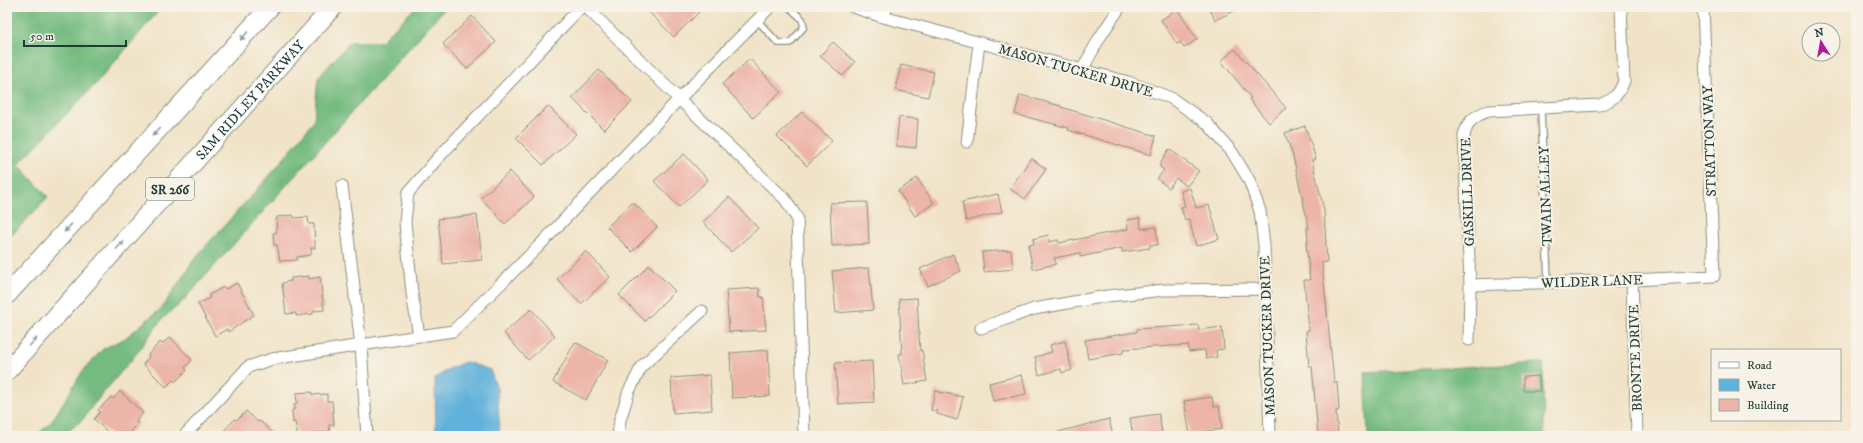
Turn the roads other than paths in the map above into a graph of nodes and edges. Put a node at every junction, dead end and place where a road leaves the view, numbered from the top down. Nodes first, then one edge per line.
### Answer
1 (270, 7) edge
2 (332, 7) edge
3 (581, 7) edge
4 (586, 7) edge
5 (770, 7) edge
6 (789, 7) edge
7 (853, 7) edge
8 (1120, 7) edge
9 (1621, 7) edge
10 (1703, 7) edge
11 (885, 12) edge
12 (757, 20) junction
13 (979, 43) junction
14 (1082, 70) junction
15 (679, 99) junction
16 (1541, 109) junction
17 (967, 142) dead end
18 (342, 186) dead end
19 (1714, 276) joint
20 (1632, 280) junction
21 (1548, 282) junction
22 (1470, 285) junction
23 (1265, 289) junction
24 (7, 295) edge
25 (702, 311) dead end
26 (981, 328) dead end
27 (419, 336) junction
28 (1469, 340) dead end
29 (361, 346) junction
30 (7, 371) edge
31 (184, 436) edge
32 (367, 436) edge
33 (618, 436) edge
34 (804, 436) edge
35 (1270, 436) edge
36 (1637, 436) edge

1 -> 24 main road
30 -> 2 main road, SAM RIDLEY PARKWAY / SR 266
3 - 27 street
4 - 15 street
5 - 12 street
6 - 12 lane
7 - 11 street, MASON TUCKER DRIVE
8 - 14 street
9 - 16 street, GASKILL DRIVE
10 - 19 street, STRATTON WAY
11 - 13 street, MASON TUCKER DRIVE
12 - 15 street
13 - 14 street, MASON TUCKER DRIVE
13 - 17 street
14 - 23 street, MASON TUCKER DRIVE
15 - 27 street
15 - 34 street
16 - 21 lane, TWAIN ALLEY
16 - 22 street, GASKILL DRIVE
18 - 29 street
19 - 20 street, WILDER LANE
20 - 21 street, WILDER LANE
20 - 36 street, BRONTE DRIVE
21 - 22 street, WILDER LANE
22 - 28 street, GASKILL DRIVE
23 - 26 street
23 - 35 street, MASON TUCKER DRIVE
25 - 33 street
27 - 29 street
29 - 31 street
29 - 32 street

